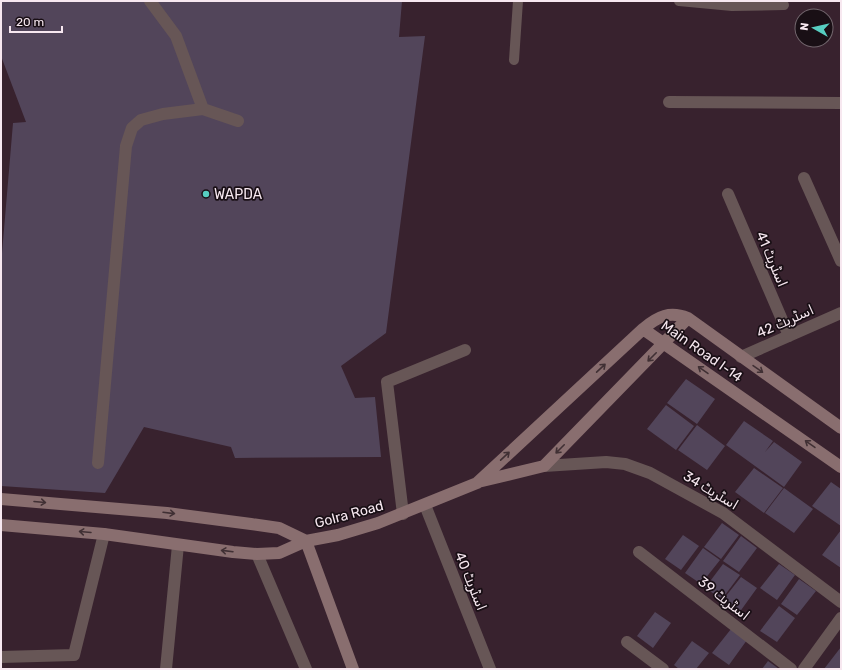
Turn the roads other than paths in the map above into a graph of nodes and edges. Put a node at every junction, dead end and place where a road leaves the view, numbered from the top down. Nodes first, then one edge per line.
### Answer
1 (150, 1) edge
2 (518, 1) edge
3 (679, 1) edge
4 (784, 5) dead end
5 (514, 60) dead end
6 (669, 102) dead end
7 (841, 103) edge
8 (204, 109) junction
9 (238, 121) dead end
10 (804, 178) dead end
11 (728, 194) dead end
12 (841, 261) edge
13 (841, 313) edge
14 (688, 318) junction
15 (643, 329) junction
16 (789, 336) junction
17 (665, 344) junction
18 (465, 350) dead end
19 (741, 357) junction
20 (841, 428) edge
21 (98, 463) dead end
22 (544, 466) junction
23 (841, 467) edge
24 (477, 483) junction
25 (1, 499) edge
26 (424, 505) junction
27 (403, 514) junction
28 (1, 525) edge
29 (104, 534) junction
30 (306, 541) junction
31 (178, 545) junction
32 (640, 552) dead end
33 (257, 554) junction
34 (841, 602) edge
35 (841, 618) edge
36 (627, 642) dead end
37 (1, 657) edge
38 (166, 669) edge
39 (306, 669) edge
40 (353, 669) edge
41 (490, 669) edge
42 (663, 669) edge
43 (791, 669) edge
44 (804, 669) edge

1 - 8 street
2 - 5 lane
3 - 4 lane
6 - 7 street
8 - 9 street
8 - 21 street
10 - 12 street
11 - 16 street, اسٹریٹ 41
13 - 16 street, اسٹریٹ 42
14 - 15 main road, Main Road I-14
14 - 17 main road
14 - 19 main road, Main Road I-14
15 - 17 main road, Main Road I-14
24 -> 15 main road, Golra Road
16 - 19 street, اسٹریٹ 42
17 -> 22 main road
23 -> 17 main road, Main Road I-14
18 - 27 street
19 -> 20 main road, Main Road I-14
22 - 24 main road
22 - 34 street, اسٹریٹ 34
24 - 26 main road, Golra Road
25 -> 30 main road
26 - 27 main road, Golra Road
26 - 41 street, اسٹریٹ 40
27 - 30 main road, Golra Road
29 -> 28 main road, Golra Road
29 - 31 main road, Golra Road
29 - 37 street
30 - 33 main road, Golra Road
30 - 40 main road
33 -> 31 main road, Golra Road
31 - 38 street
32 - 43 street, اسٹریٹ 39
33 - 39 street
35 - 44 street
36 - 42 street

